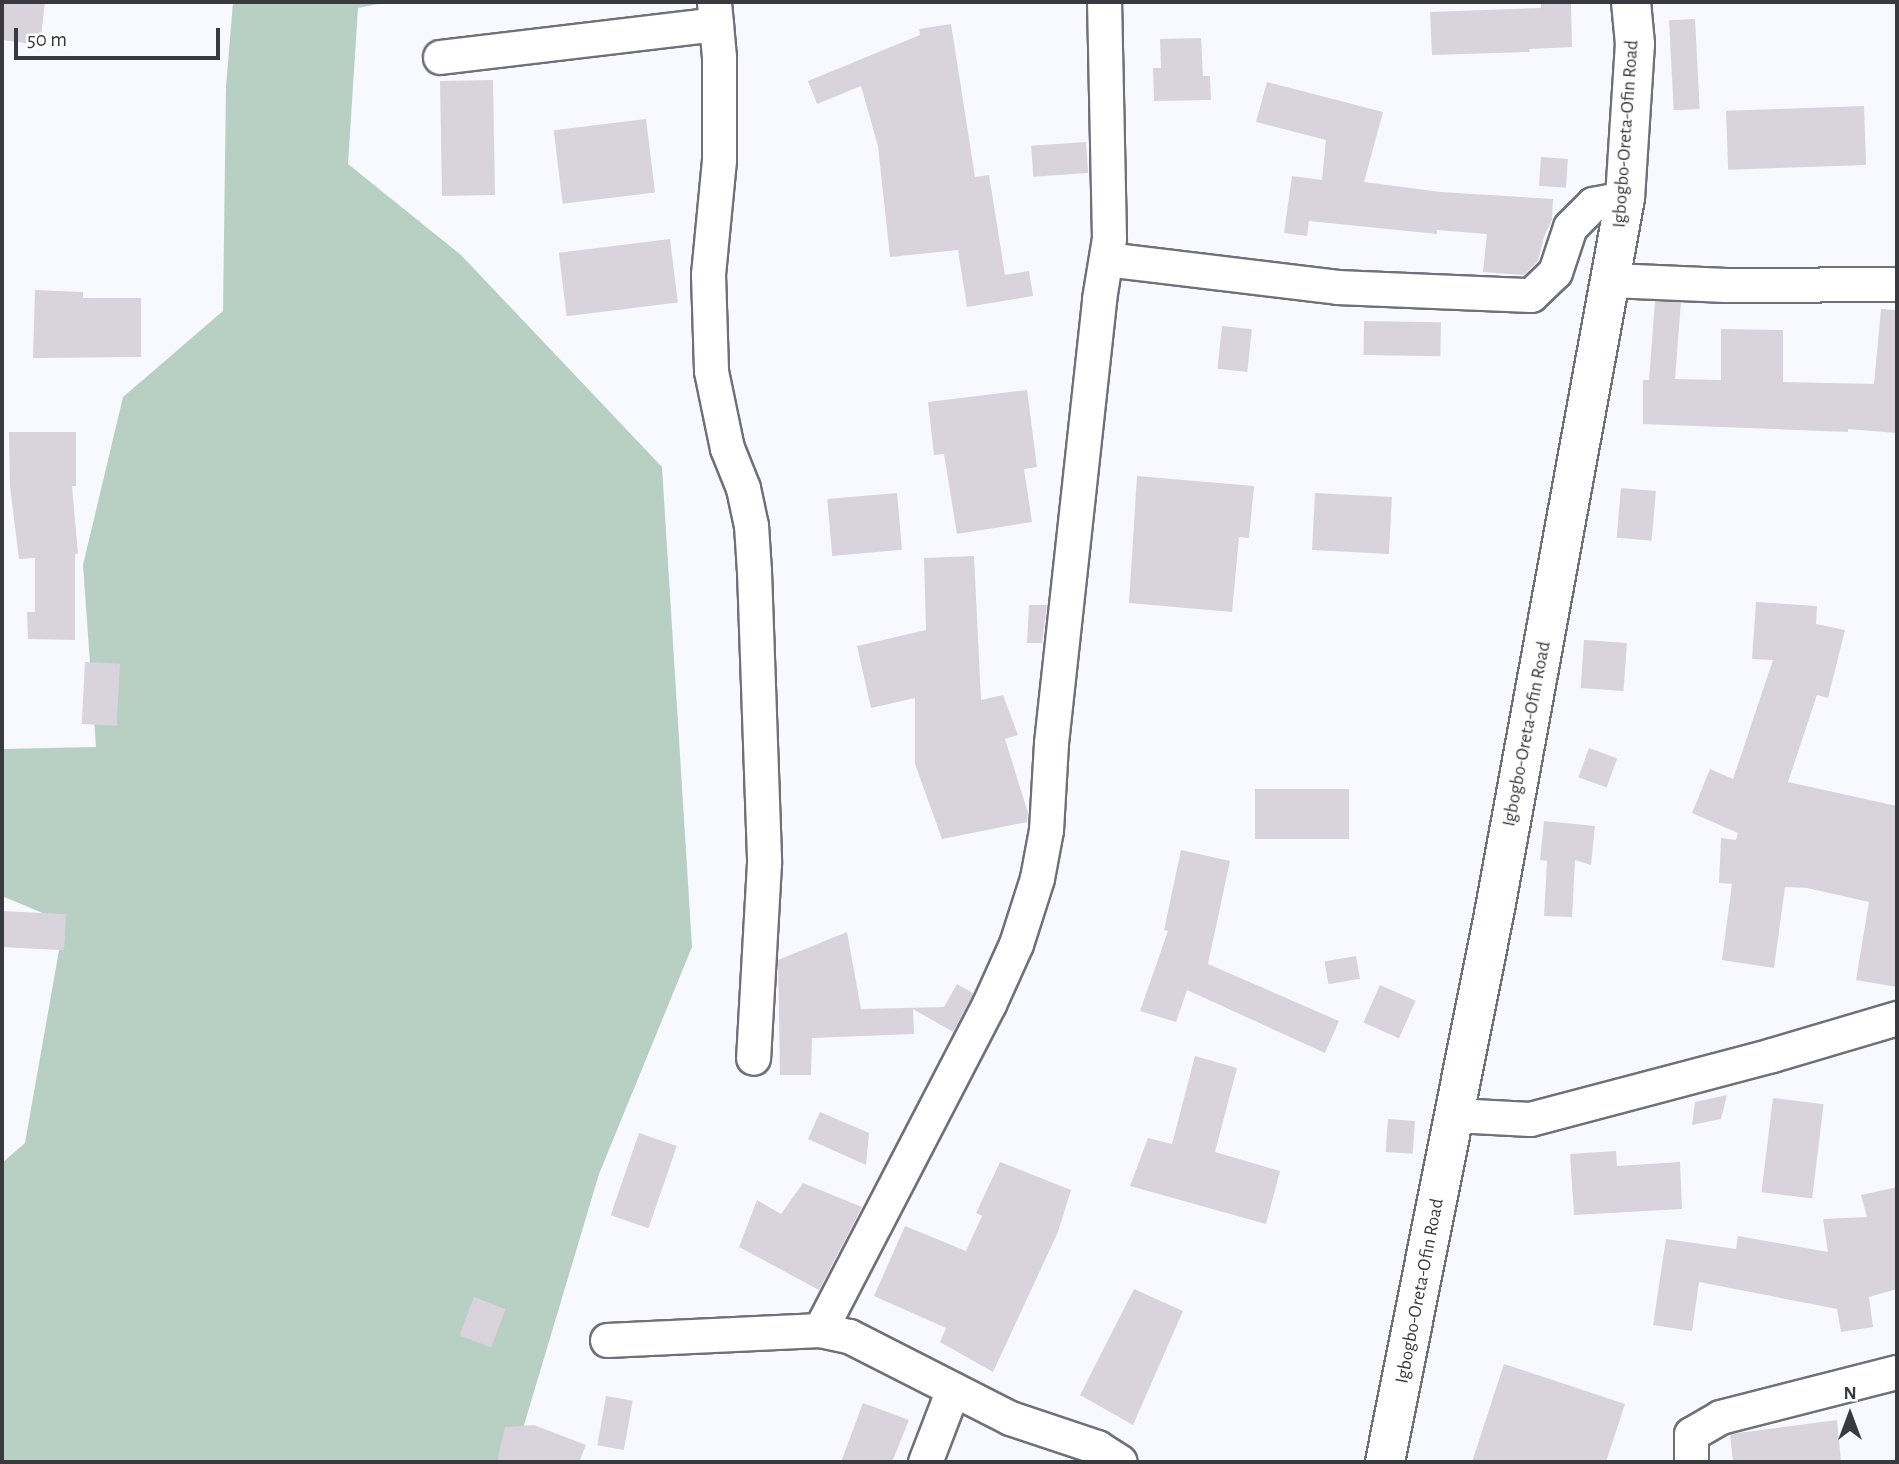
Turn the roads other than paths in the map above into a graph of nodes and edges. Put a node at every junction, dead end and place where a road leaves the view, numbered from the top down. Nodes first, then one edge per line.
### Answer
1 (1104, 2) edge
2 (1630, 2) edge
3 (715, 13) edge
4 (440, 57) dead end
5 (1625, 198) junction
6 (1106, 259) junction
7 (1611, 280) junction
8 (1897, 284) edge
9 (1897, 1018) edge
10 (753, 1058) dead end
11 (1454, 1115) junction
12 (820, 1330) junction
13 (607, 1340) dead end
14 (1897, 1371) edge
15 (953, 1389) junction
16 (925, 1462) edge
17 (1120, 1462) edge
18 (1385, 1462) edge
19 (1691, 1462) edge

1 - 6 street
2 - 5 street, Igbogbo-Oreta-Ofin Road
3 - 4 street
3 - 10 street
5 - 6 street
5 - 7 street, Igbogbo-Oreta-Ofin Road
6 - 12 street
7 - 8 street
7 - 11 street, Igbogbo-Oreta-Ofin Road
9 - 11 street
11 - 18 street, Igbogbo-Oreta-Ofin Road
12 - 13 street
12 - 15 street
14 - 19 street
15 - 16 street
15 - 17 street

